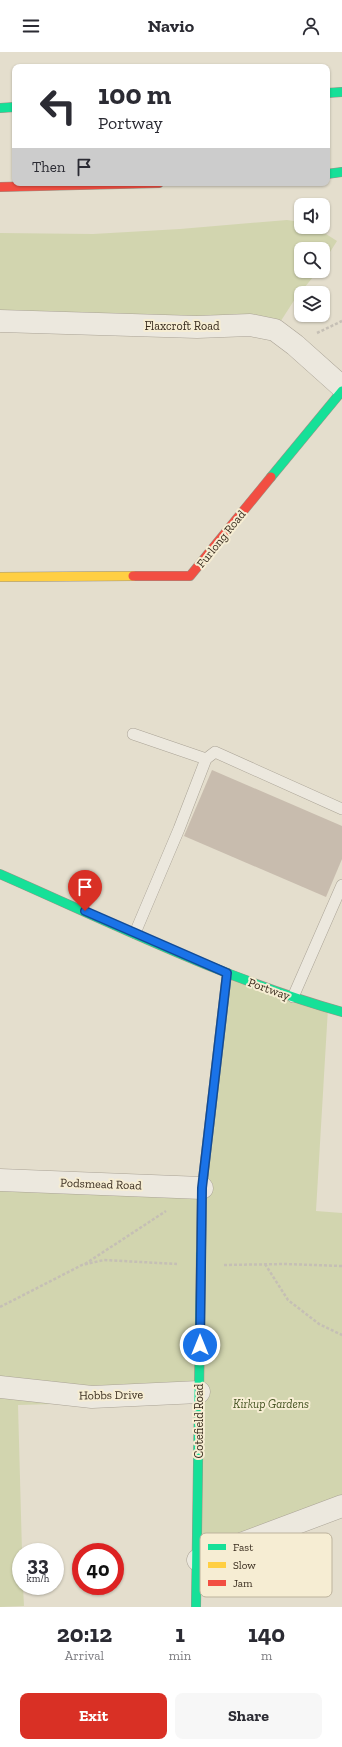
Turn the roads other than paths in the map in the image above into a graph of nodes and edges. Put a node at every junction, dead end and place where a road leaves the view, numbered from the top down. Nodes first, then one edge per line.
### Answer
1 (342, 92) edge
2 (330, 93) edge
3 (12, 107) edge
4 (0, 108) edge
5 (342, 172) edge
6 (330, 174) edge
7 (40, 186) edge
8 (0, 187) edge
9 (0, 321) edge
10 (342, 388) edge
11 (342, 391) edge
12 (0, 577) edge
13 (133, 734) dead end
14 (206, 758) junction
15 (342, 809) edge
16 (0, 874) edge
17 (342, 885) edge
18 (135, 933) junction
19 (227, 973) junction
20 (293, 997) junction
21 (342, 1012) edge
22 (0, 1180) edge
23 (202, 1188) junction
24 (0, 1387) edge
25 (199, 1392) junction
26 (342, 1506) edge
27 (270, 1533) edge
28 (198, 1560) joint
29 (196, 1607) edge

1 - 2 main road
3 - 4 main road
5 - 6 main road
7 - 8 main road
9 - 10 street, Flaxcroft Road
11 - 12 main road, Furlong Road
13 - 14 lane
14 - 15 lane
14 - 18 lane
16 - 18 main road, Portway
17 - 20 lane
18 - 19 main road, Portway
19 - 20 main road, Portway
19 - 23 main road, Cotefield Road
20 - 21 main road, Portway
22 - 23 street, Podsmead Road
23 - 25 main road, Cotefield Road
24 - 25 street, Hobbs Drive
25 - 28 main road, Cotefield Road
26 - 27 street
28 - 29 main road, Cotefield Road

